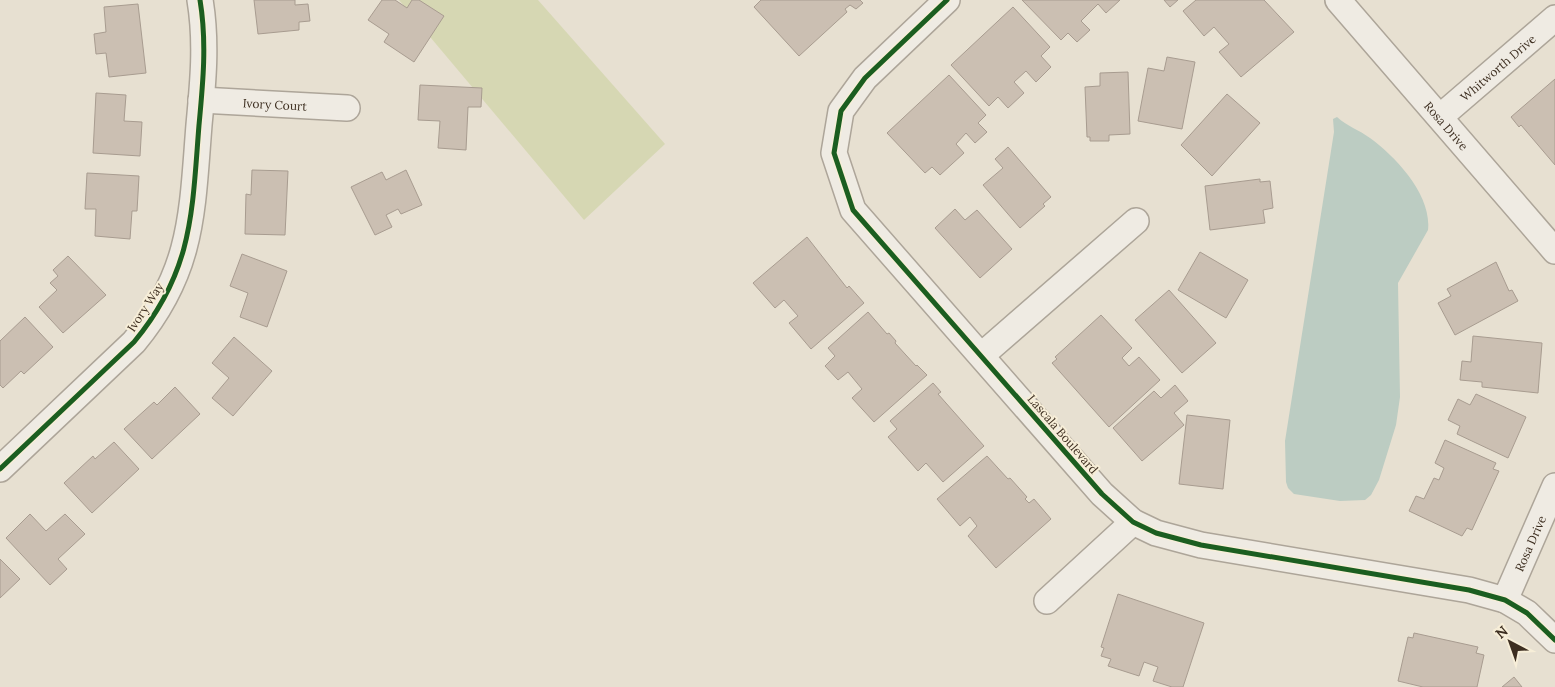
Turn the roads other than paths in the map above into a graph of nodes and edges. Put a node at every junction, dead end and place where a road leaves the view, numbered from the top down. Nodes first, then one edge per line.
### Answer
1 (200, 0) edge
2 (1338, 0) edge
3 (943, 1) edge
4 (1555, 18) edge
5 (201, 100) junction
6 (347, 108) dead end
7 (1440, 117) junction
8 (1136, 222) dead end
9 (1555, 251) edge
10 (982, 355) junction
11 (0, 469) edge
12 (1555, 486) edge
13 (1134, 522) junction
14 (1505, 600) junction
15 (1047, 601) dead end
16 (1555, 640) edge

1 - 5 street, Ivory Way
2 - 7 street, Rosa Drive
3 - 10 street, Lascala Boulevard
4 - 7 street, Whitworth Drive
5 - 6 street, Ivory Court
5 - 11 street, Ivory Way
7 - 9 street, Rosa Drive
8 - 10 street
10 - 13 street, Lascala Boulevard
12 - 14 street, Rosa Drive
13 - 14 street, Lascala Boulevard
13 - 15 street
14 - 16 street, Lascala Boulevard

